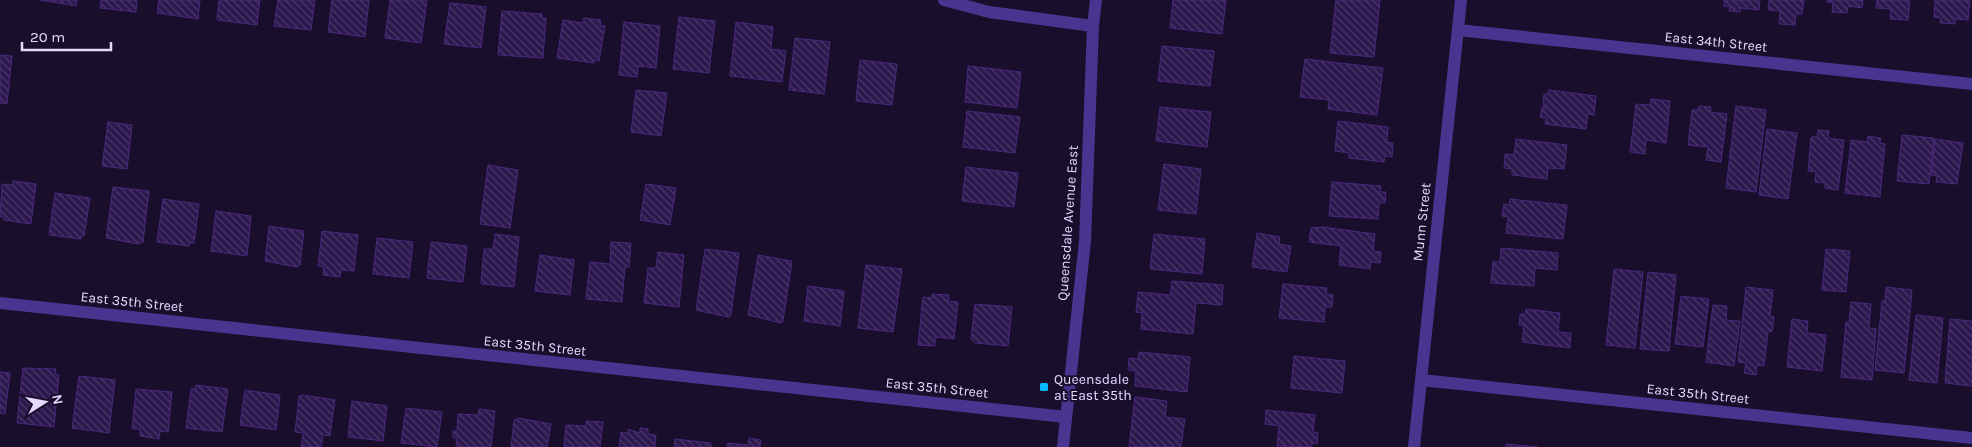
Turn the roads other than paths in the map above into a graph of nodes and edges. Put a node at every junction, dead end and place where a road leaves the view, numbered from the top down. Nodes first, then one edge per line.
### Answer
1 (944, 0) edge
2 (1096, 0) edge
3 (1461, 0) edge
4 (1093, 26) junction
5 (1458, 30) junction
6 (1972, 84) edge
7 (0, 303) edge
8 (1421, 380) junction
9 (1066, 417) junction
10 (1972, 438) edge
11 (1062, 447) edge
12 (1414, 447) edge

1 - 4 street
2 - 4 street, Queensdale Avenue East
3 - 5 street, Munn Street
4 - 9 street, Queensdale Avenue East
5 - 6 street, East 34th Street
5 - 8 street, Munn Street
7 - 9 street, East 35th Street
8 - 10 street, East 35th Street
8 - 12 street, Munn Street
9 - 11 street, Queensdale Avenue East

